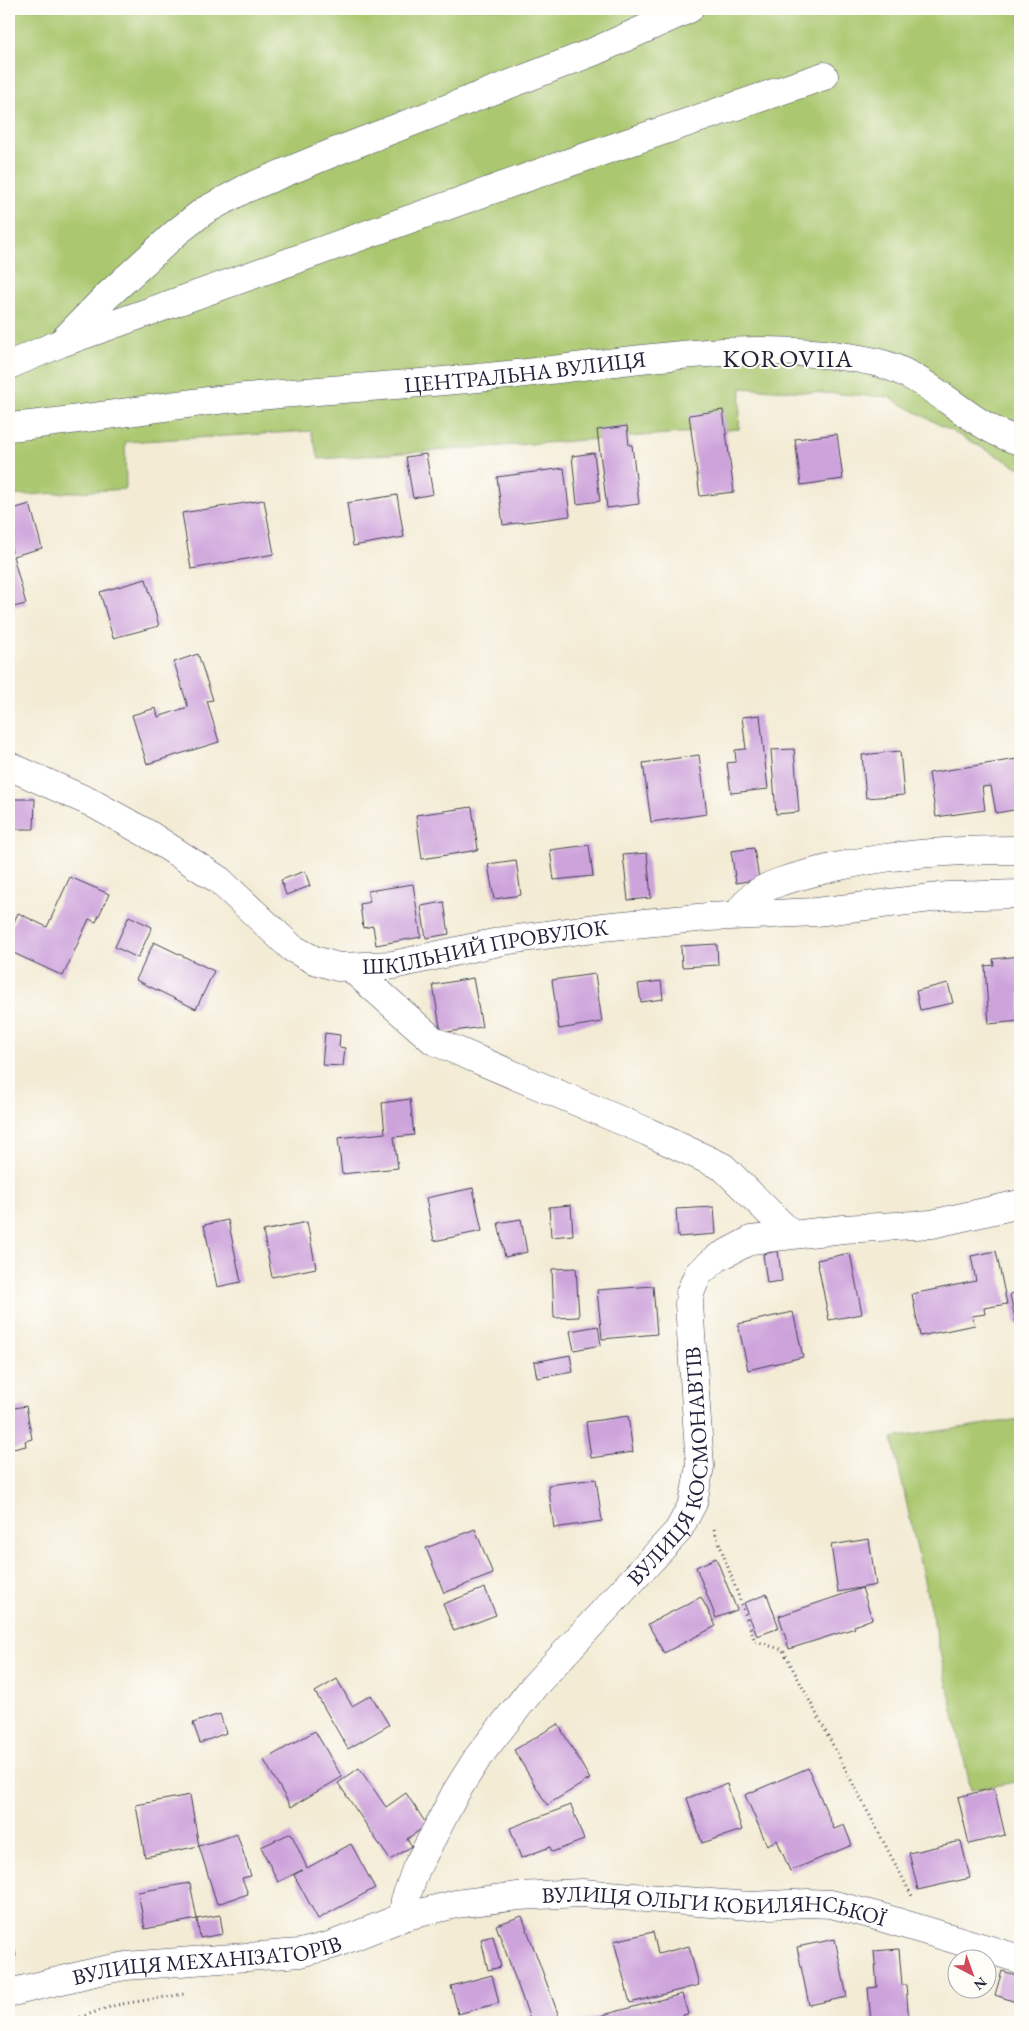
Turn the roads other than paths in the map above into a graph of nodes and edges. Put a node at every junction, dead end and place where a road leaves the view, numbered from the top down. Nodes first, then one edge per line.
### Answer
1 (689, 9) edge
2 (824, 76) dead end
3 (60, 343) junction
4 (9, 364) edge
5 (9, 427) edge
6 (1020, 441) edge
7 (9, 766) edge
8 (1020, 850) edge
9 (1020, 894) edge
10 (737, 915) junction
11 (351, 968) junction
12 (1020, 1204) edge
13 (791, 1234) junction
14 (402, 1917) junction
15 (1020, 1959) edge
16 (9, 1993) edge

1 - 3 street
2 - 3 street
3 - 4 street
5 - 6 street, ЦЕНТРАЛЬНА ВУЛИЦЯ
7 - 11 street, ШКІЛЬНИЙ ПРОВУЛОК
8 - 10 street
9 - 10 street, ШКІЛЬНИЙ ПРОВУЛОК
10 - 11 street, ШКІЛЬНИЙ ПРОВУЛОК
11 - 13 street
12 - 13 street, ВУЛИЦЯ КОСМОНАВТІВ
13 - 14 street, ВУЛИЦЯ КОСМОНАВТІВ
14 - 15 street, ВУЛИЦЯ ОЛЬГИ КОБИЛЯНСЬКОЇ
14 - 16 street, ВУЛИЦЯ МЕХАНІЗАТОРІВ

